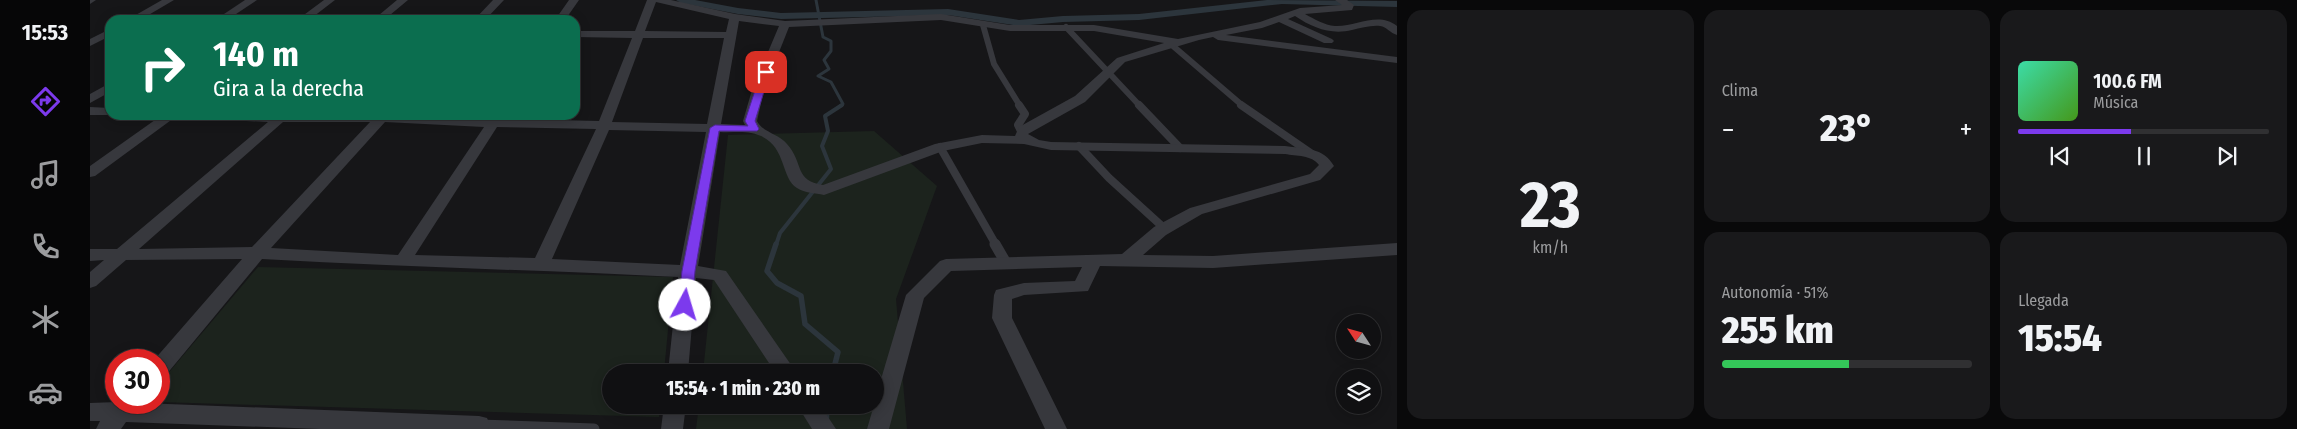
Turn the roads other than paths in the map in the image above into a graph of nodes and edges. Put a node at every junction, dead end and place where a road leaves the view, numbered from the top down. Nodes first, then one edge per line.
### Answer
1 (169, 0) edge
2 (252, 0) edge
3 (330, 0) edge
4 (403, 0) edge
5 (499, 0) edge
6 (574, 0) edge
7 (652, 0) edge
8 (658, 0) edge
9 (1340, 0) edge
10 (1296, 12) junction
11 (141, 15) edge
12 (228, 15) edge
13 (309, 15) edge
14 (384, 15) edge
15 (484, 15) edge
16 (564, 15) edge
17 (735, 17) junction
18 (1280, 19) junction
19 (785, 24) junction
20 (982, 25) junction
21 (1066, 27) junction
22 (1397, 32) edge
23 (580, 34) edge
24 (637, 34) junction
25 (730, 35) junction
26 (1211, 36) junction
27 (1176, 45) junction
28 (1362, 56) junction
29 (1397, 60) edge
30 (1108, 72) junction
31 (105, 90) edge
32 (90, 99) edge
33 (90, 111) edge
34 (105, 112) edge
35 (164, 120) edge
36 (278, 120) edge
37 (379, 120) edge
38 (494, 120) edge
39 (511, 120) edge
40 (604, 126) junction
41 (715, 128) junction
42 (754, 129) junction
43 (1024, 137) junction
44 (1079, 146) junction
45 (940, 147) junction
46 (1180, 148) junction
47 (1312, 154) junction
48 (90, 173) edge
49 (1164, 228) junction
50 (1397, 249) edge
51 (257, 253) junction
52 (90, 255) edge
53 (121, 255) junction
54 (1126, 260) junction
55 (403, 261) junction
56 (1094, 261) junction
57 (1006, 263) junction
58 (541, 264) junction
59 (688, 271) junction
60 (90, 282) edge
61 (170, 356) edge
62 (679, 364) edge
63 (781, 364) edge
64 (105, 410) edge
65 (170, 411) edge
66 (90, 412) edge
67 (120, 414) edge
68 (674, 414) edge
69 (814, 414) edge
70 (298, 424) edge
71 (479, 427) edge
72 (107, 429) edge
73 (594, 429) edge
74 (672, 429) edge
75 (824, 429) edge
76 (878, 429) edge
77 (1056, 429) edge

1 - 11 street
2 - 12 street
3 - 13 street
4 - 14 street
5 - 15 street
6 - 16 street
7 - 24 street
8 - 17 street
9 - 10 street
10 - 18 street
10 - 22 street
17 - 19 street
17 - 25 street
18 - 26 street
18 - 28 street
19 - 20 street
19 - 42 street
20 - 21 street
20 - 43 lane
21 - 27 street
21 - 30 lane
23 - 24 street
24 - 25 street
24 - 40 street
25 - 41 street
26 - 27 street
26 - 28 street
27 - 30 street
27 - 47 lane
28 - 29 street
30 - 43 street
30 - 46 lane
31 - 32 street
33 - 34 street
35 - 48 street
36 - 53 street
37 - 51 street
38 - 55 street
39 - 40 street
40 - 41 street
40 - 58 street
41 - 42 street
41 - 59 street
42 - 45 street
43 - 44 street
43 - 45 street
44 - 46 street
44 - 49 lane
45 - 57 lane
46 - 47 street
47 - 49 street
49 - 54 street
50 - 54 street
51 - 53 street
51 - 55 street
51 - 61 street
52 - 53 street
53 - 60 street
54 - 56 street
55 - 58 street
56 - 57 street
56 - 77 street
57 - 76 street
58 - 59 street
59 - 62 street
59 - 63 street
64 - 66 street
65 - 70 street
67 - 72 street
68 - 74 street
69 - 75 street
70 - 71 street
71 - 73 lane

